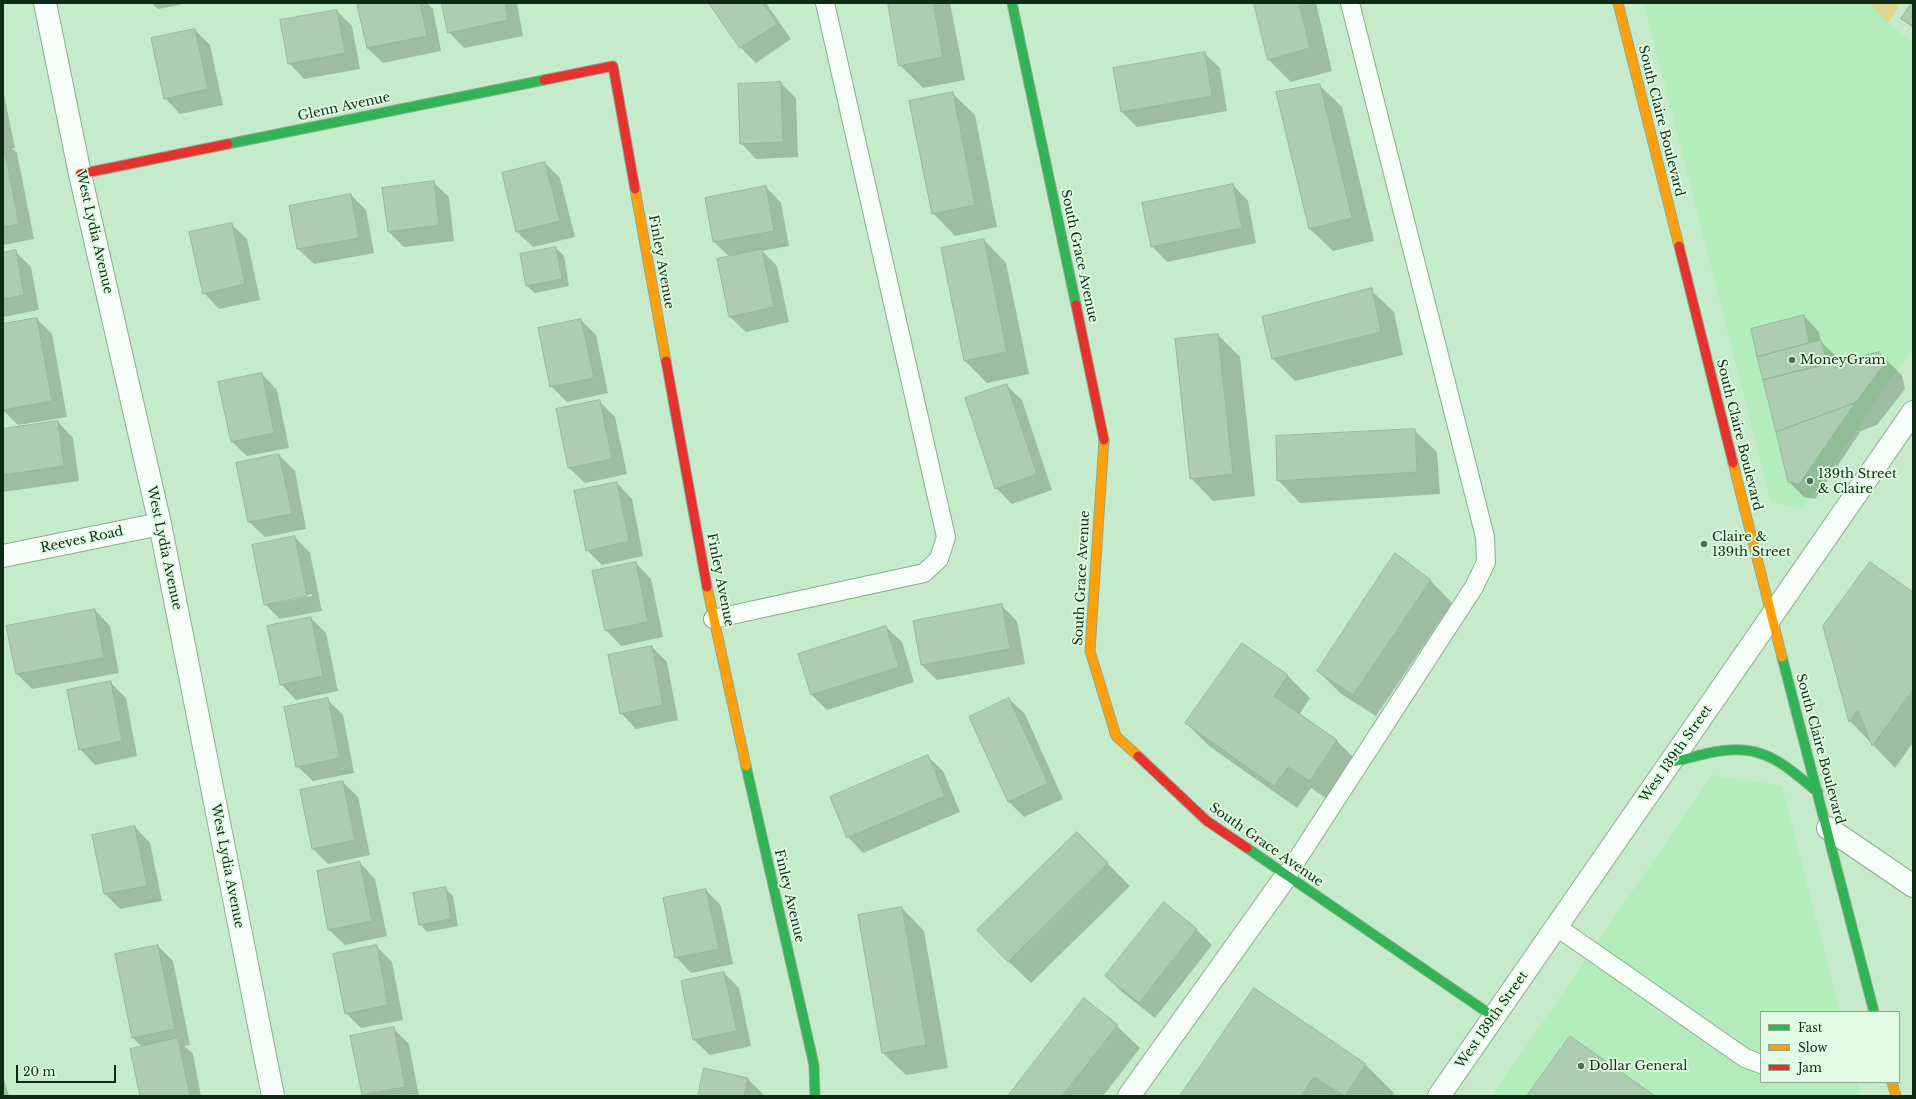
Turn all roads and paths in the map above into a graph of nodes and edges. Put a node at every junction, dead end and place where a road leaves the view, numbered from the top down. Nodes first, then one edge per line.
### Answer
1 (45, 3) edge
2 (825, 3) edge
3 (1012, 3) edge
4 (1350, 3) edge
5 (1618, 3) edge
6 (613, 66) joint
7 (80, 174) junction
8 (1913, 412) edge
9 (160, 524) junction
10 (3, 556) edge
11 (1771, 616) junction
12 (713, 619) junction
13 (1669, 764) junction
14 (1818, 792) junction
15 (1828, 828) junction
16 (1287, 875) junction
17 (1913, 886) edge
18 (1557, 927) junction
19 (1874, 1011) edge
20 (1494, 1017) junction
21 (1760, 1064) edge
22 (1892, 1083) edge
23 (273, 1096) edge
24 (815, 1096) edge
25 (1129, 1096) edge
26 (1439, 1096) edge
27 (1896, 1096) edge

1 - 7 street, West Lydia Avenue
2 - 12 lane
3 - 16 street, South Grace Avenue
4 - 16 lane
5 - 11 street, South Claire Boulevard
6 - 7 street, Glenn Avenue
6 - 12 street, Finley Avenue
7 - 9 street, West Lydia Avenue
8 - 11 street, West 139th Street
9 - 10 street, Reeves Road
9 - 23 street, West Lydia Avenue
11 - 13 street, West 139th Street
11 - 14 street, South Claire Boulevard
12 - 24 street, Finley Avenue
13 - 14 street
13 - 18 street, West 139th Street
14 - 15 street, South Claire Boulevard
15 - 17 street
15 - 19 street, South Claire Boulevard
16 - 20 street, South Grace Avenue
16 - 25 street
18 - 20 street, West 139th Street
18 - 21 lane
20 - 26 street, West 139th Street
22 - 27 street

